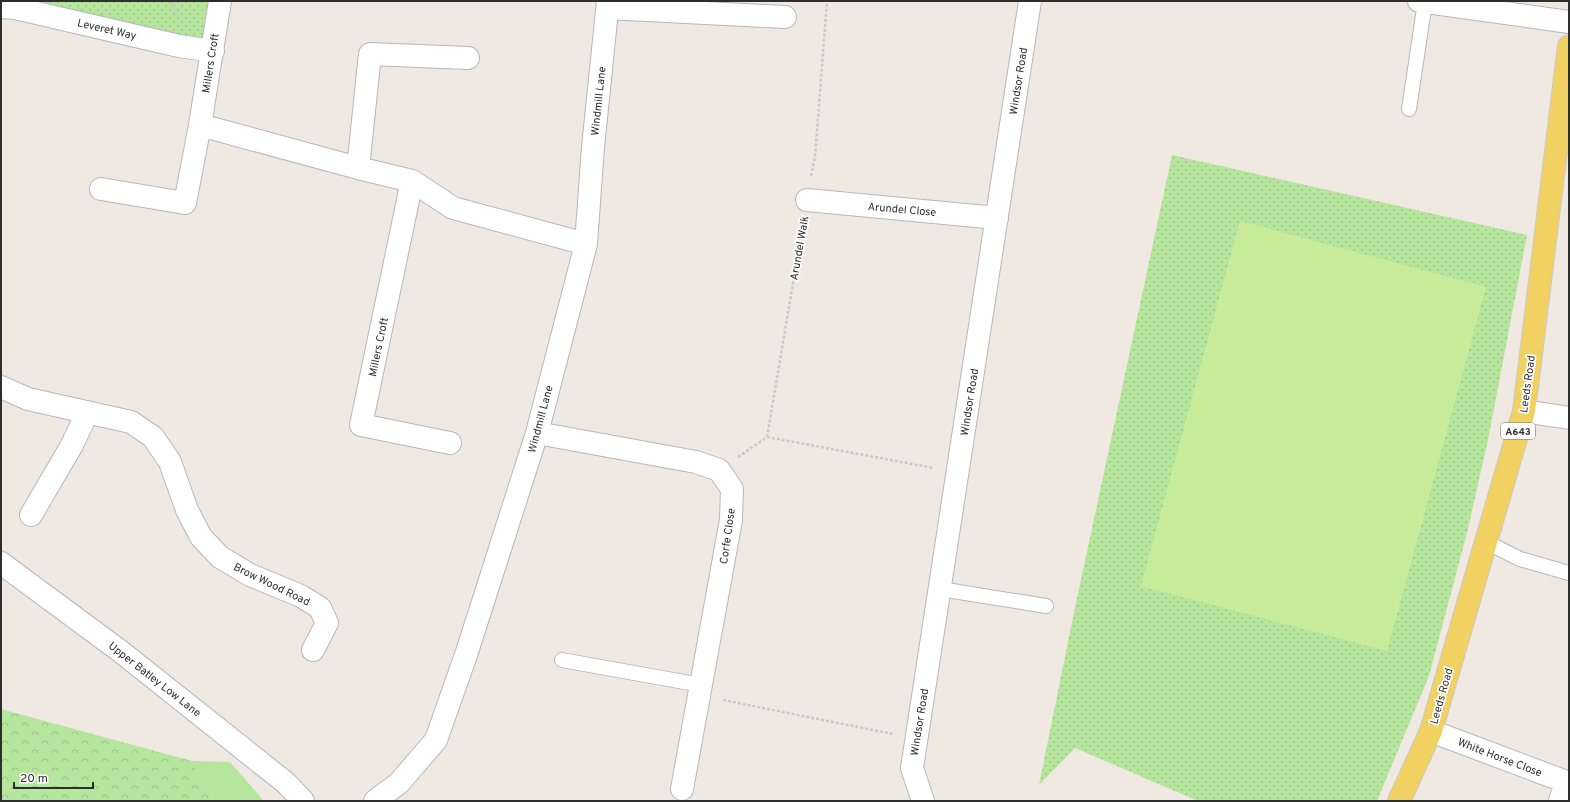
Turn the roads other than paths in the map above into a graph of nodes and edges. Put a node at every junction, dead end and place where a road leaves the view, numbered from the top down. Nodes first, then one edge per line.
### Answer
1 (220, 1) edge
2 (1030, 1) edge
3 (1422, 1) edge
4 (607, 5) edge
5 (1, 7) edge
6 (785, 17) dead end
7 (1569, 22) edge
8 (1569, 46) edge
9 (213, 51) junction
10 (468, 58) dead end
11 (1409, 109) dead end
12 (200, 125) junction
13 (358, 168) junction
14 (412, 181) junction
15 (101, 189) dead end
16 (807, 200) road end
17 (997, 218) junction
18 (586, 244) junction
19 (1, 387) edge
20 (1524, 411) junction
21 (87, 413) junction
22 (1569, 418) edge
23 (537, 433) junction
24 (450, 443) dead end
25 (31, 515) dead end
26 (1486, 542) junction
27 (1, 562) edge
28 (1569, 573) edge
29 (940, 588) junction
30 (1046, 606) dead end
31 (313, 650) dead end
32 (562, 660) dead end
33 (700, 690) junction
34 (1431, 731) junction
35 (682, 789) dead end
36 (1565, 789) edge
37 (303, 801) edge
38 (375, 801) edge
39 (923, 801) edge
40 (1399, 801) edge

1 - 9 street, Millers Croft
2 - 17 street, Windsor Road
3 - 7 street
3 - 11 lane
4 - 6 street
4 - 18 street, Windmill Lane
5 - 9 street, Leveret Way
8 - 20 main road, Leeds Road / A643
9 - 12 street, Millers Croft
10 - 13 street
12 - 13 street
12 - 15 street, Millers Croft
13 - 14 street
14 - 18 street
14 - 24 street, Millers Croft
16 - 17 street, Arundel Close
17 - 29 street, Windsor Road
18 - 23 street, Windmill Lane
19 - 21 street, Brow Wood Road
20 - 22 street
20 - 26 main road, Leeds Road / A643
21 - 25 street
21 - 31 street, Brow Wood Road
23 - 33 street, Corfe Close
23 - 38 street, Windmill Lane
26 - 28 lane
26 - 34 main road, Leeds Road / A643
27 - 37 street, Upper Batley Low Lane
29 - 30 lane
29 - 39 street, Windsor Road
32 - 33 lane
33 - 35 street, Corfe Close
34 - 36 street, White Horse Close
34 - 40 main road, Leeds Road / A643

